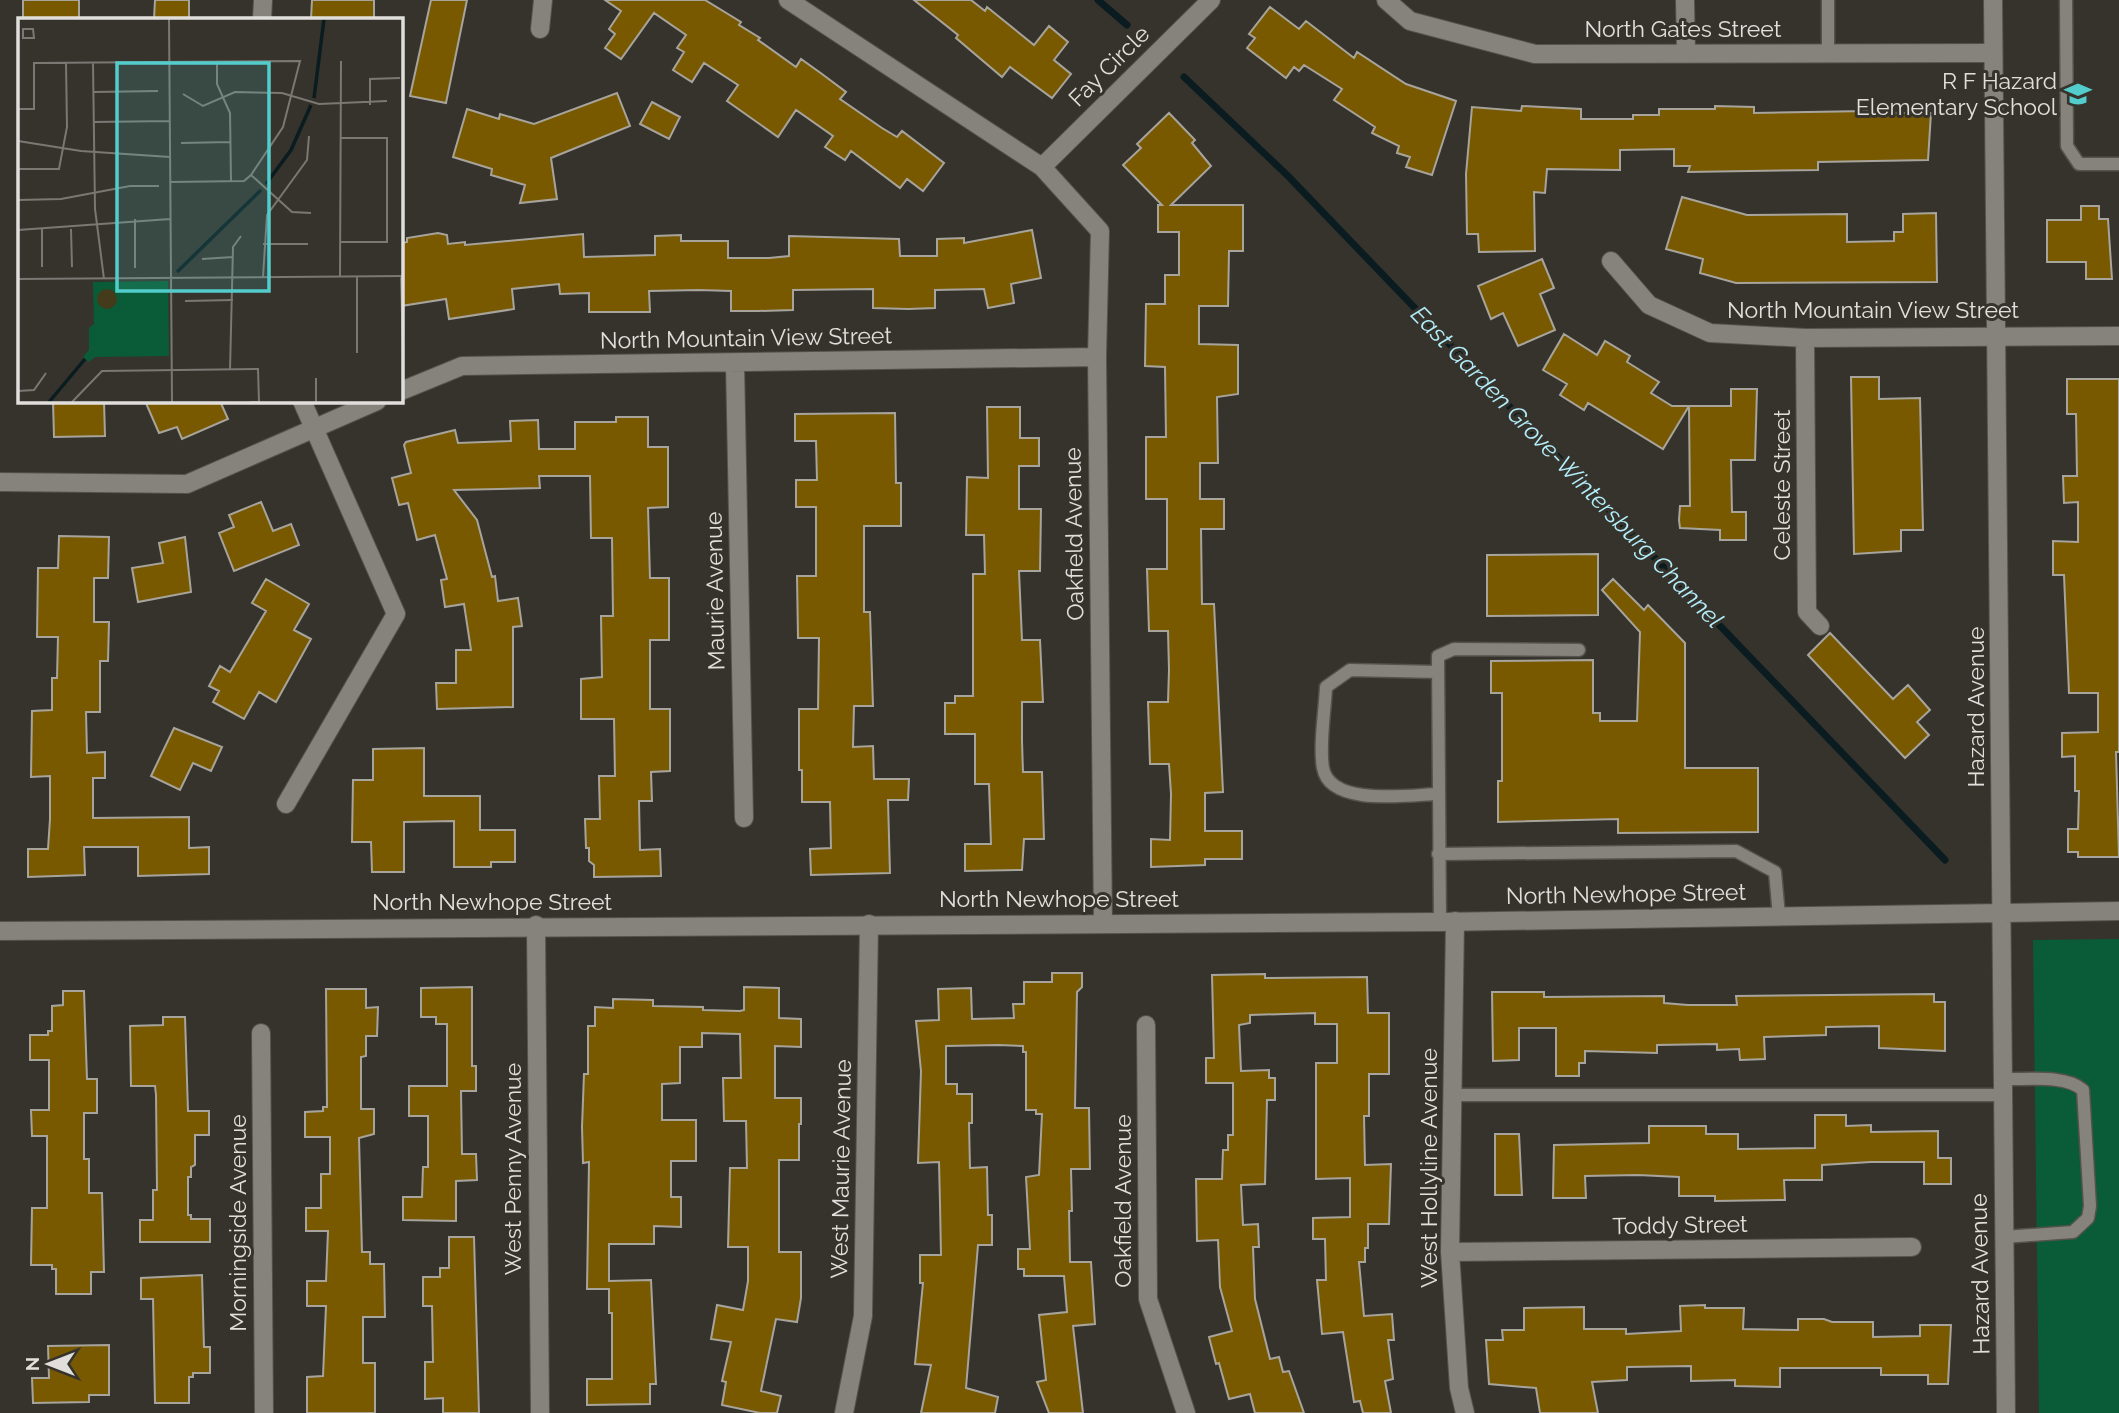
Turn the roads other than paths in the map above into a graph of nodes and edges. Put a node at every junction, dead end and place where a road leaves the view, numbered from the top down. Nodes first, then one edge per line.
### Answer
1 (263, 0) edge
2 (543, 0) edge
3 (788, 0) edge
4 (1211, 0) edge
5 (1386, 0) edge
6 (1685, 0) edge
7 (1828, 0) edge
8 (1993, 0) edge
9 (2066, 0) edge
10 (262, 18) edge
11 (540, 29) dead end
12 (1686, 53) junction
13 (1828, 53) junction
14 (1993, 53) junction
15 (2119, 164) edge
16 (1042, 167) junction
17 (1611, 261) dead end
18 (1997, 336) junction
19 (2119, 336) edge
20 (1805, 338) junction
21 (1097, 357) junction
22 (735, 364) junction
23 (402, 391) edge
24 (302, 402) edge
25 (375, 402) edge
26 (313, 427) junction
27 (0, 482) edge
28 (1820, 626) dead end
29 (1579, 650) dead end
30 (1438, 673) junction
31 (1437, 794) junction
32 (286, 804) dead end
33 (744, 818) dead end
34 (1438, 855) junction
35 (2119, 911) edge
36 (2002, 913) junction
37 (1779, 916) junction
38 (1447, 922) junction
39 (1103, 923) junction
40 (869, 924) junction
41 (536, 925) junction
42 (0, 931) edge
43 (1146, 1024) dead end
44 (261, 1033) dead end
45 (2003, 1087) junction
46 (1452, 1095) junction
47 (2004, 1237) junction
48 (1912, 1247) dead end
49 (1450, 1252) junction
50 (264, 1413) edge
51 (540, 1413) edge
52 (844, 1413) edge
53 (1186, 1413) edge
54 (1465, 1413) edge
55 (2006, 1413) edge

1 - 10 street
2 - 11 street
3 - 16 street, Oakfield Avenue
4 - 16 street, Fay Circle
5 - 12 street, North Gates Street
6 - 12 street
7 - 13 lane
8 - 14 street, Hazard Avenue
9 - 15 lane
12 - 13 street, North Gates Street
13 - 14 street, North Gates Street
14 - 18 street, Hazard Avenue
16 - 21 street, Oakfield Avenue
17 - 20 street, North Mountain View Street
18 - 19 street, North Mountain View Street
18 - 20 street, North Mountain View Street
18 - 36 street, Hazard Avenue
20 - 28 street, Celeste Street
21 - 22 street, North Mountain View Street
21 - 39 street, Oakfield Avenue
22 - 23 street, North Mountain View Street
22 - 33 street, Maurie Avenue
24 - 26 street
25 - 26 street
26 - 27 street
26 - 32 street
29 - 30 lane
30 - 31 lane
30 - 31 lane
31 - 34 lane
34 - 37 lane
34 - 38 lane
35 - 36 street, North Newhope Street
36 - 37 street, North Newhope Street
36 - 45 street, Hazard Avenue
37 - 38 street, North Newhope Street
38 - 39 street, North Newhope Street
38 - 46 street, West Hollyline Avenue
39 - 40 street, North Newhope Street
40 - 41 street, North Newhope Street
40 - 52 street, West Maurie Avenue
41 - 42 street, North Newhope Street
41 - 51 street, West Penny Avenue
43 - 53 street, Oakfield Avenue
44 - 50 street, Morningside Avenue
45 - 46 lane
45 - 47 street, Hazard Avenue
45 - 47 lane
46 - 49 street, West Hollyline Avenue
47 - 55 street, Hazard Avenue
48 - 49 street, Toddy Street
49 - 54 street, West Hollyline Avenue

